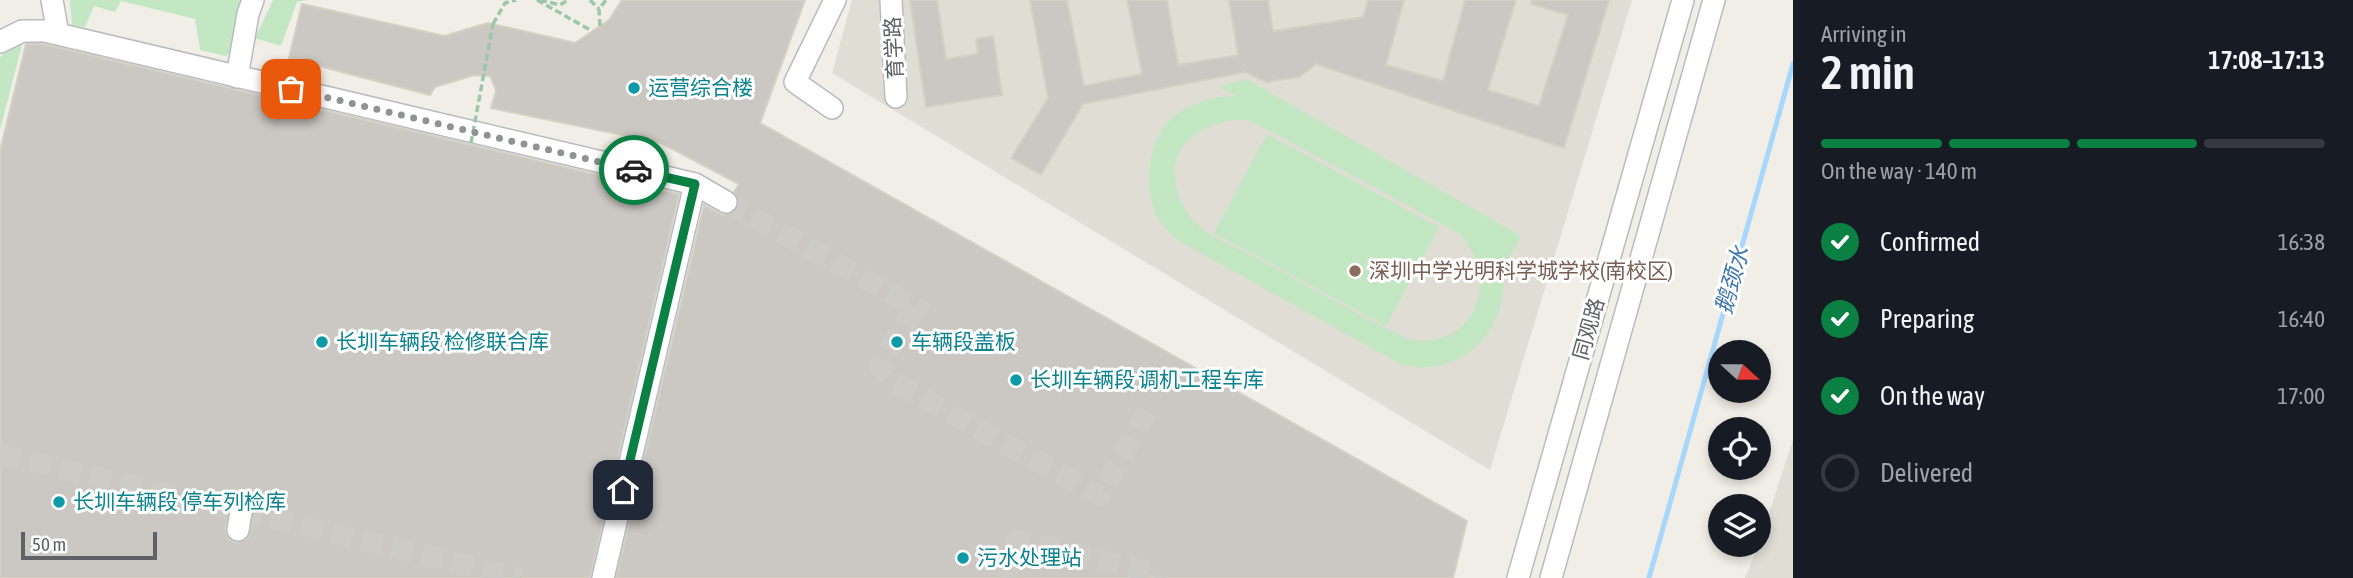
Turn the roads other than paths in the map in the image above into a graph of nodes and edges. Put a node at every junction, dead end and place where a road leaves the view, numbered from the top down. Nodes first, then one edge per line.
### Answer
1 (52, 0) edge
2 (253, 0) edge
3 (835, 0) edge
4 (891, 0) edge
5 (1683, 0) edge
6 (1714, 0) edge
7 (58, 34) junction
8 (0, 41) edge
9 (237, 77) junction
10 (896, 97) dead end
11 (832, 108) dead end
12 (695, 184) junction
13 (726, 202) tunnel mouth
14 (603, 578) edge
15 (1518, 578) edge
16 (1551, 578) edge

1 - 7 street
2 - 9 street
3 - 11 street
4 - 10 street, 育学路
5 - 15 street, 同观路
6 - 16 street, 同观路
7 - 8 street
7 - 9 street
9 - 12 street
12 - 13 street
12 - 14 street

